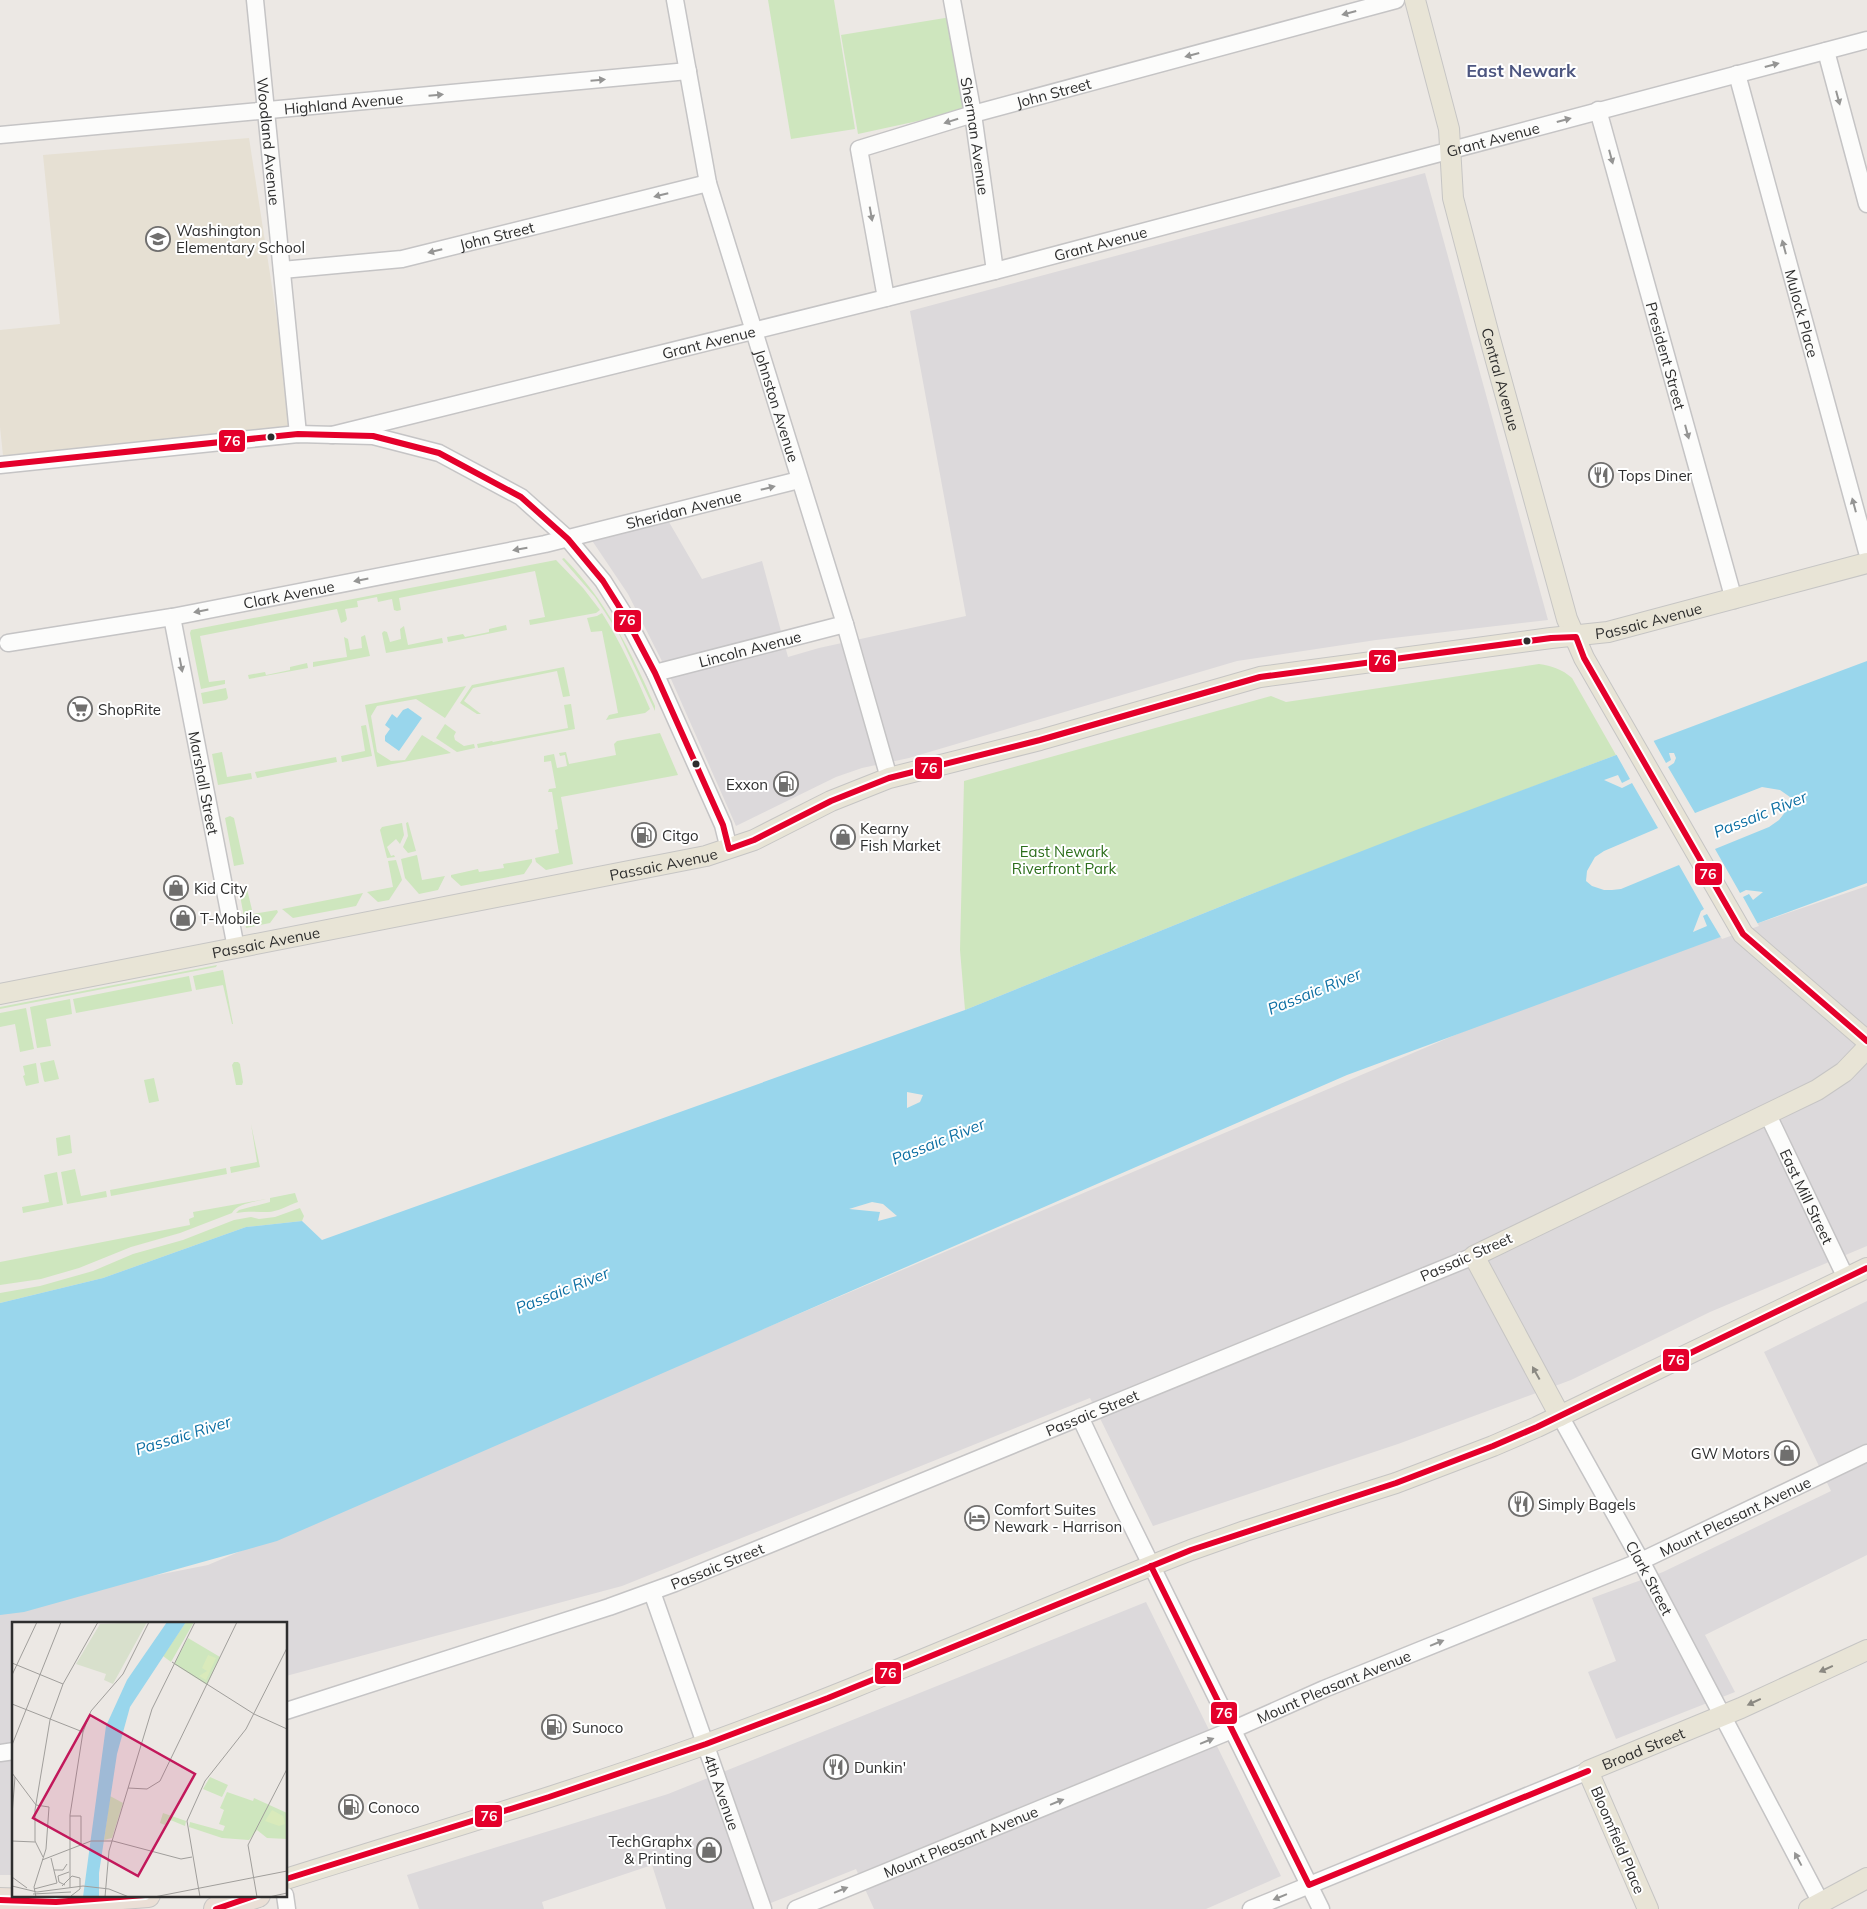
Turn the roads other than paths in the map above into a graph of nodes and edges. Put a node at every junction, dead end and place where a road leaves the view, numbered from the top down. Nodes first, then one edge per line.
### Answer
1 (255, 0) edge
2 (675, 0) edge
3 (952, 0) edge
4 (1396, 0) edge
5 (1415, 0) edge
6 (1867, 40) edge
7 (1826, 51) junction
8 (688, 71) junction
9 (1737, 74) junction
10 (1598, 110) junction
11 (266, 111) junction
12 (973, 114) junction
13 (0, 135) edge
14 (1450, 151) junction
15 (708, 183) junction
16 (1867, 204) edge
17 (282, 270) junction
18 (995, 271) junction
19 (886, 298) junction
20 (754, 332) junction
21 (298, 434) junction
22 (332, 435) junction
23 (0, 464) edge
24 (799, 480) junction
25 (568, 539) junction
26 (1867, 552) edge
27 (1867, 564) edge
28 (1734, 600) junction
29 (172, 617) junction
30 (845, 624) junction
31 (1576, 637) junction
32 (8, 643) dead end
33 (655, 673) junction
34 (889, 778) junction
35 (730, 849) junction
36 (236, 948) junction
37 (0, 994) edge
38 (1867, 1040) edge
39 (1867, 1048) edge
40 (1768, 1114) junction
41 (1474, 1256) junction
42 (1867, 1268) edge
43 (1846, 1278) junction
44 (1560, 1416) junction
45 (1080, 1417) junction
46 (1867, 1453) edge
47 (1641, 1561) junction
48 (1152, 1566) junction
49 (652, 1592) junction
50 (1867, 1650) edge
51 (288, 1710) edge
52 (1723, 1715) junction
53 (1232, 1730) junction
54 (705, 1744) junction
55 (1588, 1771) junction
56 (288, 1878) edge
57 (1867, 1878) edge
58 (1309, 1885) junction
59 (135, 1896) edge
60 (256, 1896) edge
61 (285, 1896) edge
62 (0, 1900) edge
63 (1815, 1906) edge
64 (216, 1909) edge
65 (287, 1909) edge
66 (763, 1909) edge
67 (796, 1909) edge
68 (1251, 1909) edge
69 (1321, 1909) edge
70 (1648, 1909) edge

1 - 11 street, Woodland Avenue
2 - 8 street, Johnston Avenue
3 - 12 street, Sherman Avenue
4 -> 12 street, John Street
5 - 14 main road, Central Avenue
6 - 7 street, Grant Avenue
9 -> 7 street, Grant Avenue
7 -> 16 street
11 -> 8 street, Highland Avenue
8 - 15 street, Johnston Avenue
9 - 10 street, Grant Avenue
26 -> 9 street, Mulock Place
14 -> 10 street, Grant Avenue
10 -> 28 street, President Street
11 - 13 street, Highland Avenue
11 - 17 street, Woodland Avenue
12 - 18 street, Sherman Avenue
12 -> 19 street, John Street
14 - 18 street, Grant Avenue
14 - 31 main road, Central Avenue
15 -> 17 street, John Street
15 - 20 street, Johnston Avenue
17 - 21 street, Woodland Avenue
18 - 19 street, Grant Avenue
19 - 20 street, Grant Avenue
20 - 22 street, Grant Avenue
20 - 24 street, Johnston Avenue
21 - 22 street
21 - 23 street
22 - 25 street
25 -> 24 street, Sheridan Avenue
24 - 30 street, Johnston Avenue
25 -> 29 street, Clark Avenue
25 - 33 street
27 - 28 main road, Passaic Avenue
28 - 31 main road, Passaic Avenue
29 - 32 street, Clark Avenue
29 -> 36 street, Marshall Street
30 - 33 street, Lincoln Avenue
30 - 34 street, Johnston Avenue
31 - 34 main road, Passaic Avenue
31 - 38 main road, Central Avenue
33 - 35 street
34 - 35 main road, Passaic Avenue
35 - 36 main road, Passaic Avenue
36 - 37 main road, Passaic Avenue
39 - 40 main road, Passaic Street
40 - 41 main road, Passaic Street
40 - 43 street, East Mill Street
44 -> 41 main road, Clark Street
41 - 45 street, Passaic Street
42 - 43 main road
43 - 44 main road
44 - 47 street, Clark Street
44 - 48 main road
45 - 48 street
45 - 49 street, Passaic Street
46 - 47 street, Mount Pleasant Avenue
47 - 52 street, Clark Street
53 -> 47 street, Mount Pleasant Avenue
48 - 53 street
48 - 54 main road
49 - 51 street, Passaic Street
49 - 54 street, 4th Avenue
50 -> 52 main road, Broad Street
52 - 55 main road, Broad Street
63 -> 52 street, Clark Street
53 - 58 street
67 -> 53 street, Mount Pleasant Avenue
54 - 56 main road
54 - 66 street, 4th Avenue
55 - 58 street, Broad Street
55 - 70 main road, Bloomfield Place
57 - 63 main road
58 -> 68 street, Broad Street
58 - 69 street
59 - 62 highway
60 - 64 highway
61 - 65 street

